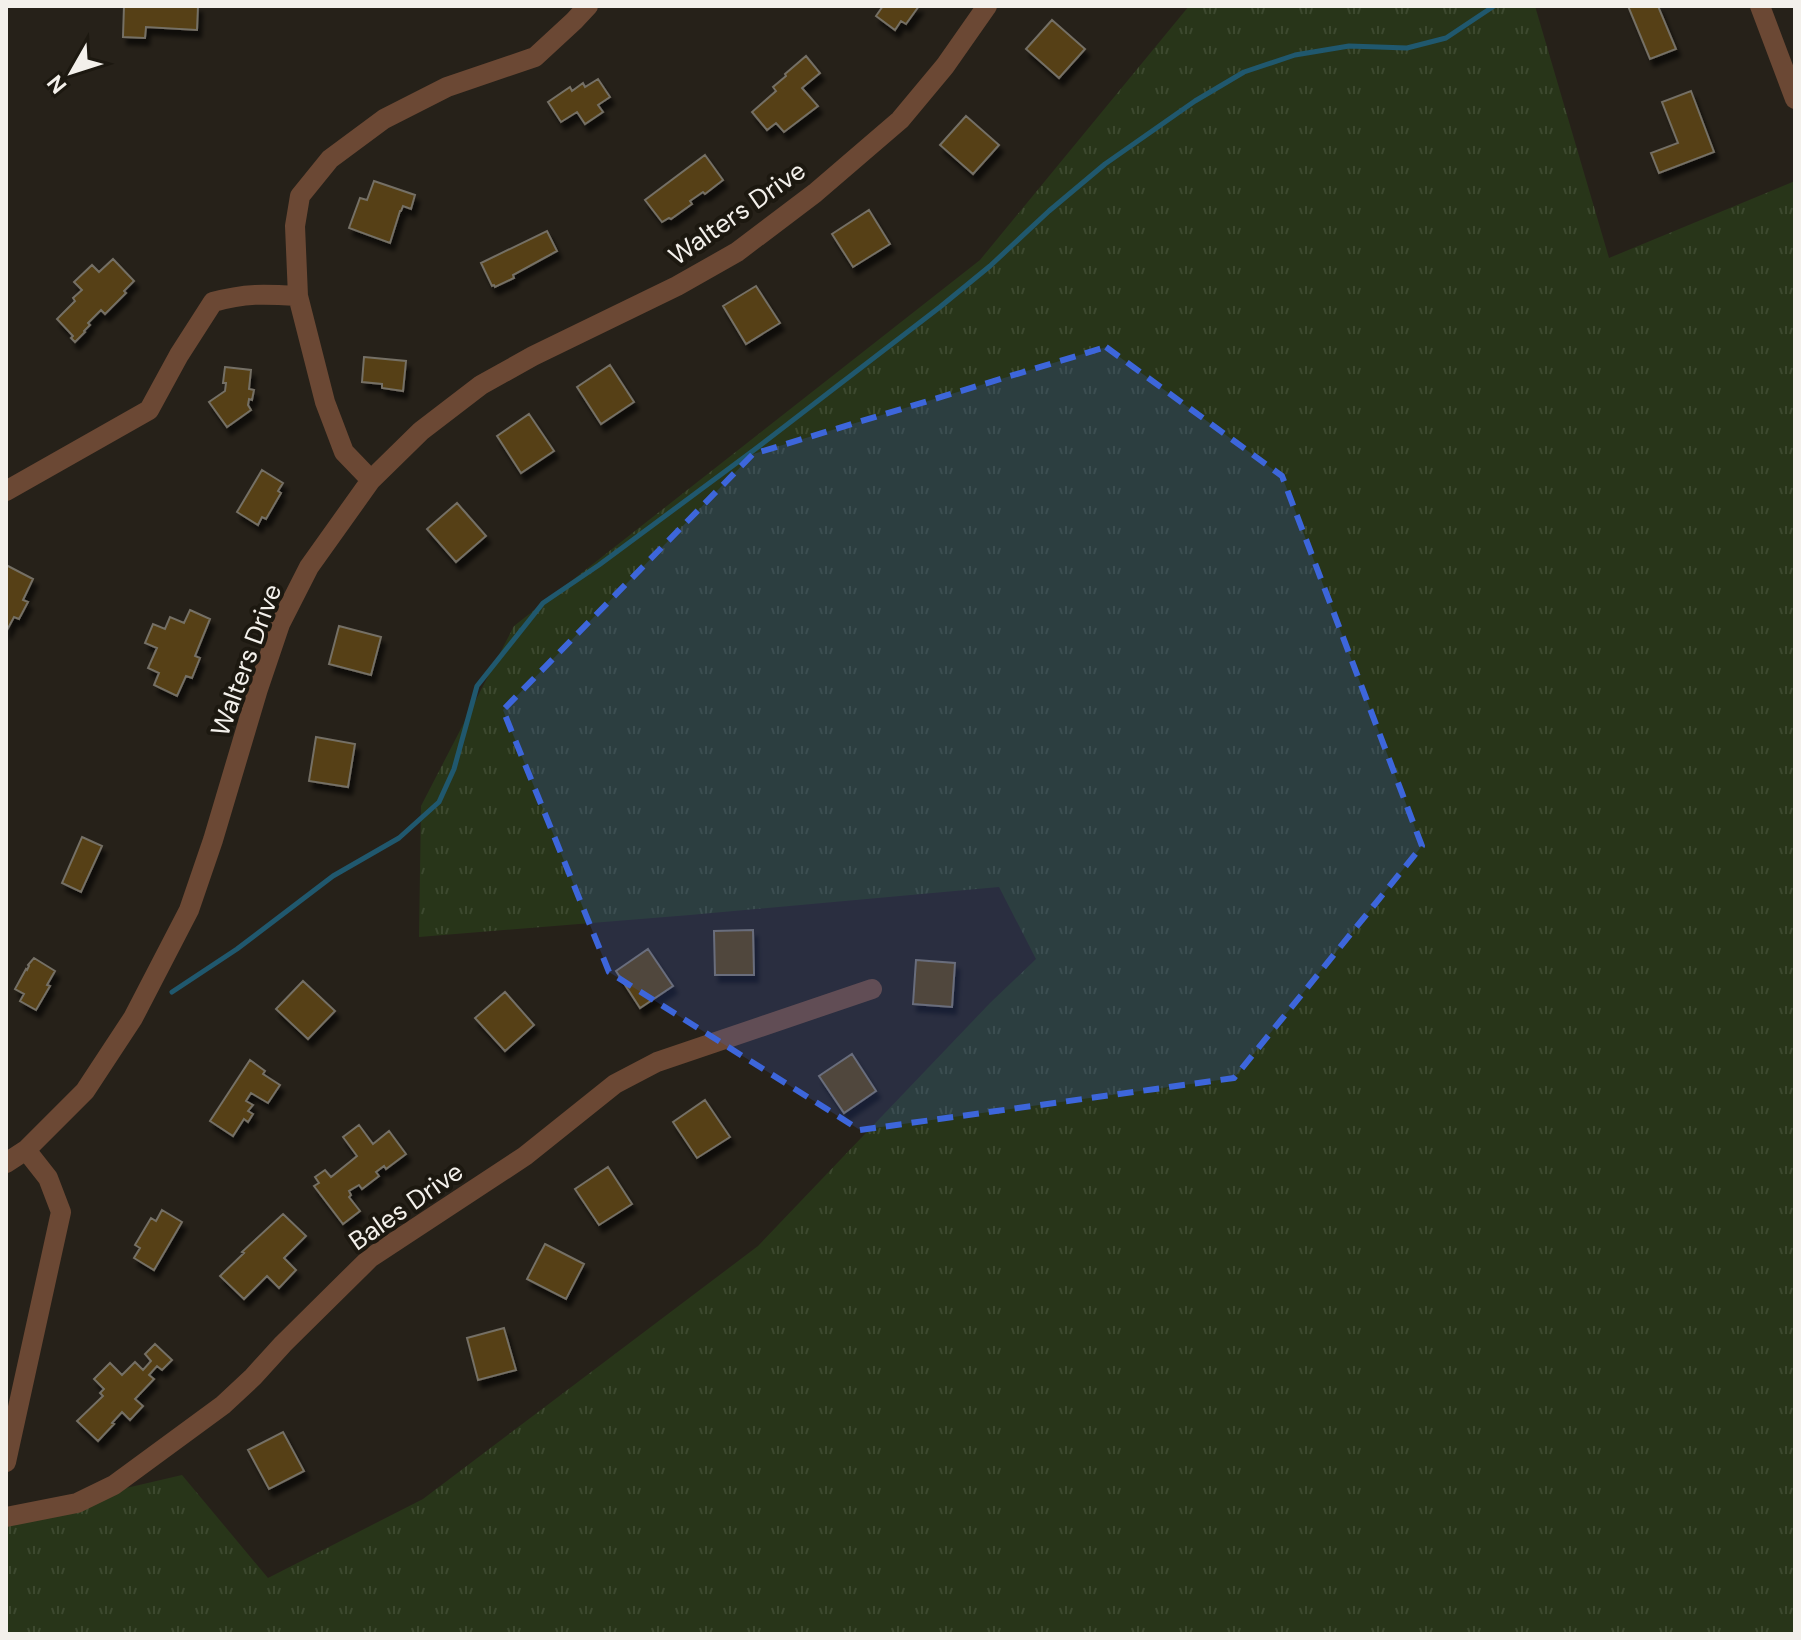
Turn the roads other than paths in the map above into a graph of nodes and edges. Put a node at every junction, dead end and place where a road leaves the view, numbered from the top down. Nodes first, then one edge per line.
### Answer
1 (588, 6) edge
2 (987, 6) edge
3 (1760, 6) edge
4 (1795, 99) edge
5 (298, 296) junction
6 (371, 480) junction
7 (6, 491) edge
8 (872, 989) dead end
9 (26, 1150) junction
10 (6, 1163) edge
11 (6, 1462) edge
12 (6, 1517) edge

1 - 5 street
2 - 6 street, Walters Drive
3 - 4 street
5 - 6 street
5 - 7 street
6 - 9 street, Walters Drive
8 - 12 street, Bales Drive
9 - 10 street, Walters Drive
9 - 11 street

